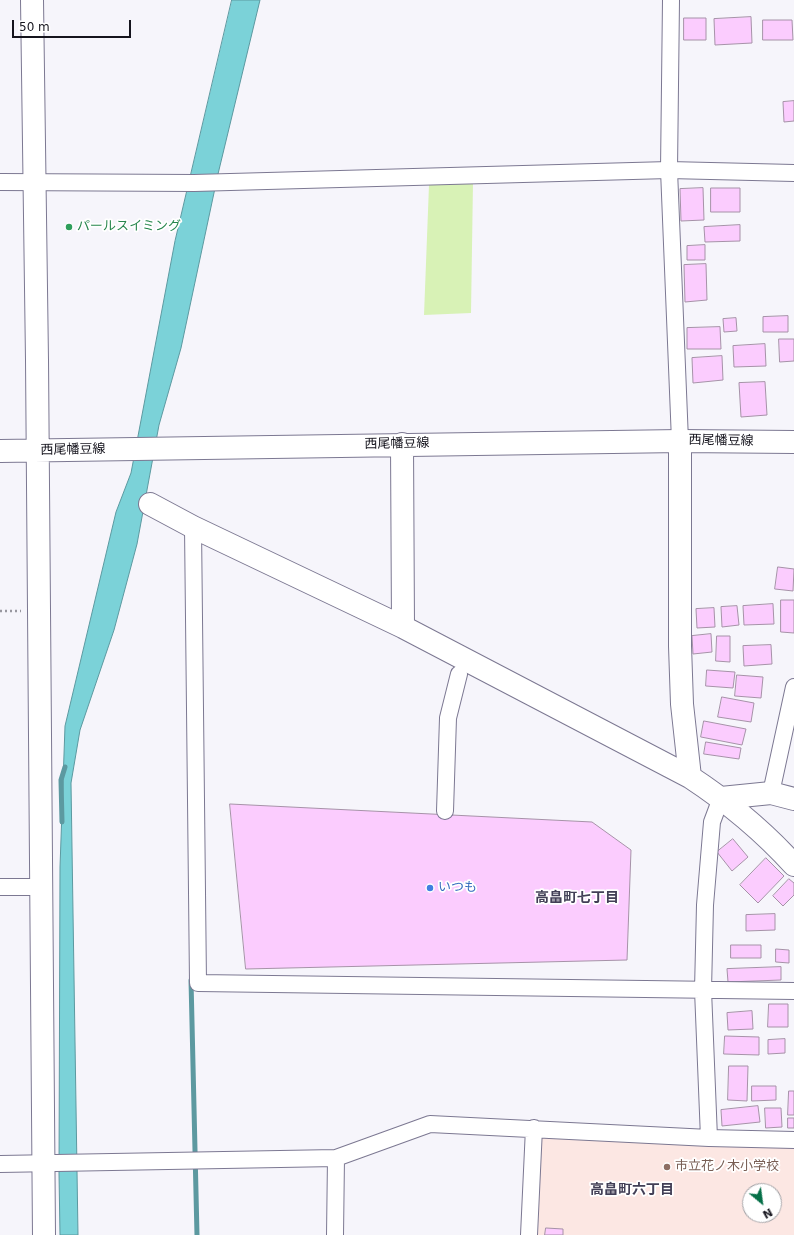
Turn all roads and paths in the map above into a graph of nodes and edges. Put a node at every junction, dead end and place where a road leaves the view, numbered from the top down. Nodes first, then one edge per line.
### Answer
1 (32, 0) edge
2 (671, 0) edge
3 (669, 170) junction
4 (794, 173) edge
5 (0, 182) edge
6 (33, 183) junction
7 (680, 441) junction
8 (794, 442) edge
9 (402, 444) junction
10 (37, 450) junction
11 (0, 451) edge
12 (150, 504) dead end
13 (192, 527) junction
14 (403, 627) junction
15 (459, 674) dead end
16 (794, 686) edge
17 (690, 777) junction
18 (771, 793) junction
19 (721, 798) junction
20 (794, 799) edge
21 (445, 811) dead end
22 (794, 865) edge
23 (40, 886) junction
24 (0, 887) edge
25 (703, 990) junction
26 (794, 992) edge
27 (534, 1128) junction
28 (709, 1138) junction
29 (794, 1140) edge
30 (336, 1158) junction
31 (43, 1163) junction
32 (0, 1164) edge
33 (44, 1235) edge
34 (336, 1235) edge
35 (529, 1235) edge

1 - 6 street
2 - 3 street
3 - 4 street
3 - 6 street
3 - 7 street
5 - 6 street
6 - 10 street
7 - 8 street, 西尾幡豆線
7 - 9 street, 西尾幡豆線
7 - 17 street
9 - 10 street, 西尾幡豆線
9 - 14 street
10 - 11 street, 西尾幡豆線
10 - 23 street
12 - 13 street
13 - 14 street
13 - 25 street
14 - 17 street
15 - 21 street
16 - 18 street
17 - 19 street
18 - 19 street
18 - 20 street
19 - 22 street
19 - 25 street
23 - 24 street
23 - 31 street
25 - 26 street
25 - 28 street
27 - 28 street
27 - 30 street
27 - 35 street
28 - 29 street
30 - 31 street
30 - 34 street
31 - 32 street
31 - 33 street

